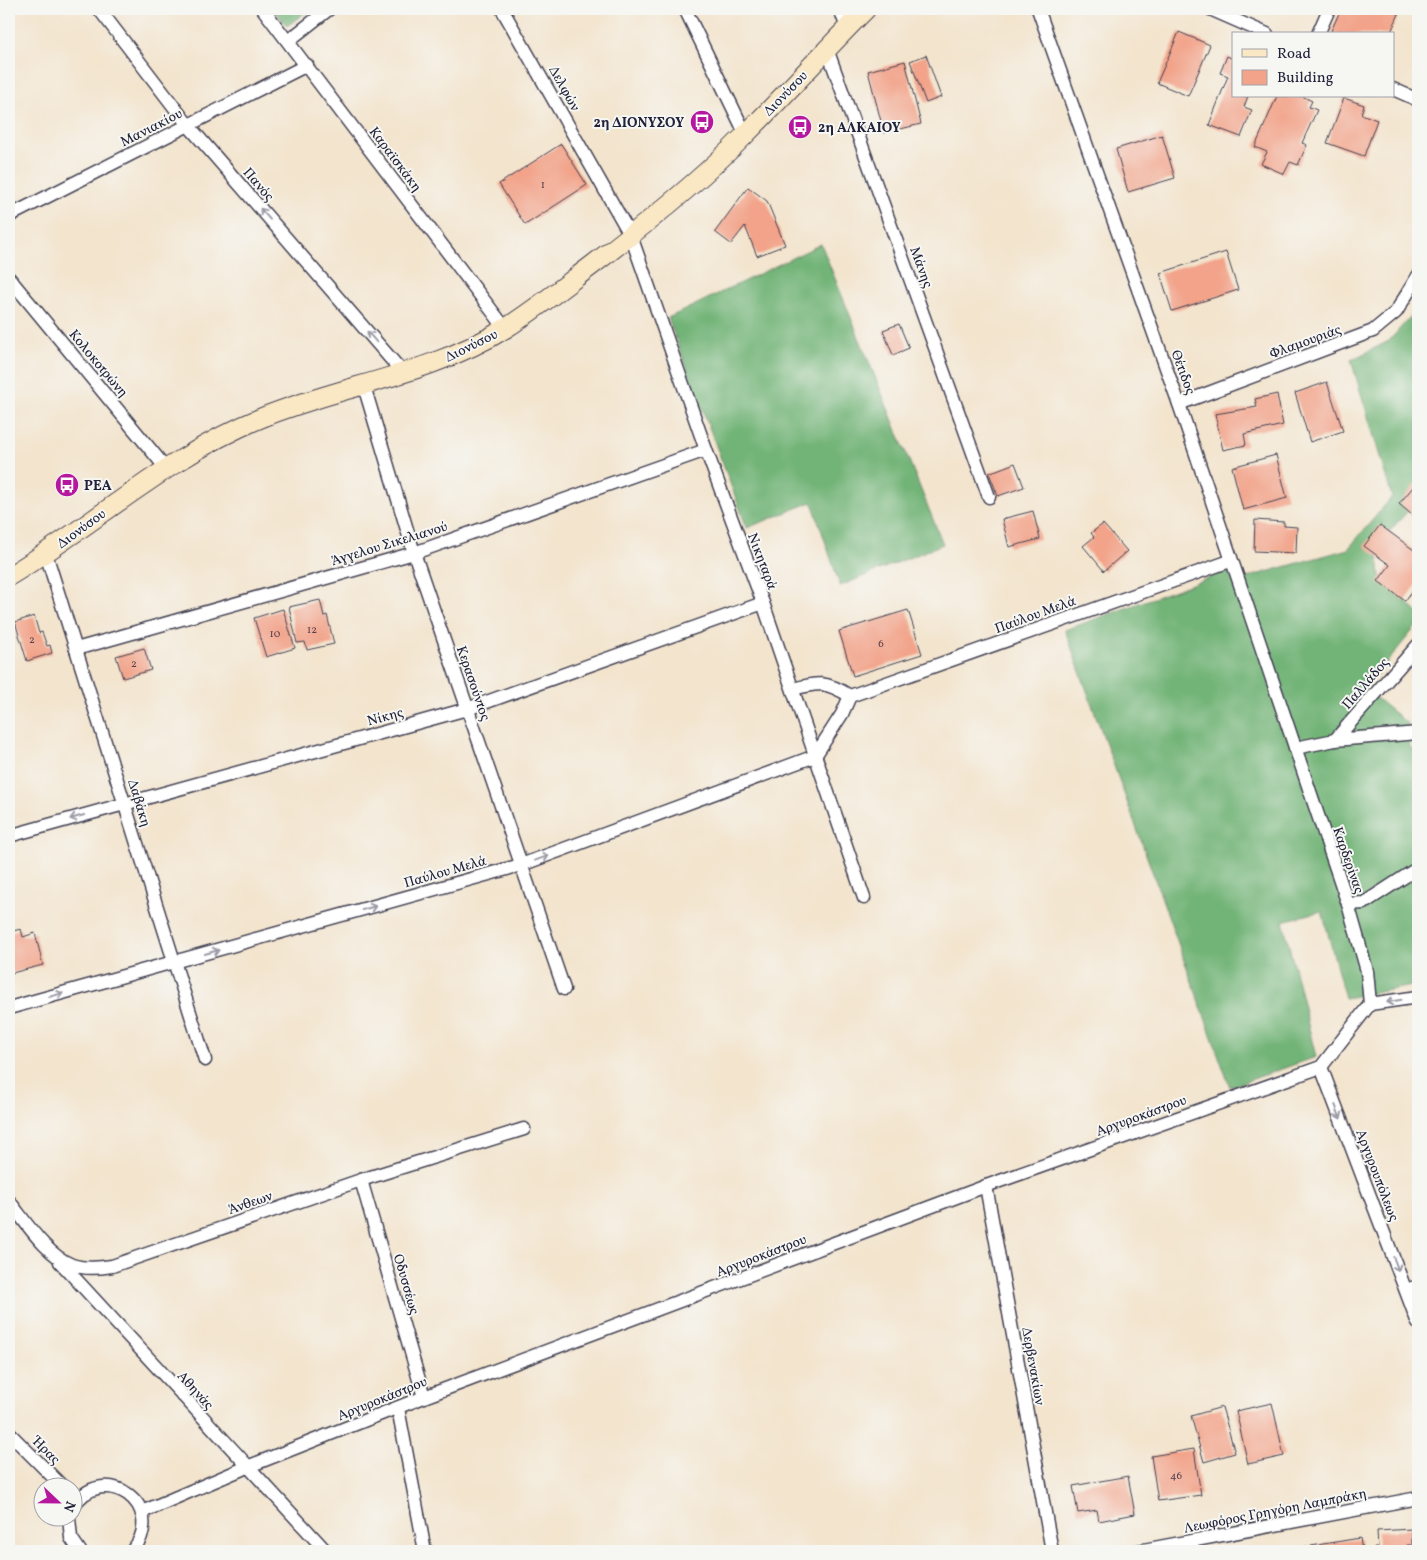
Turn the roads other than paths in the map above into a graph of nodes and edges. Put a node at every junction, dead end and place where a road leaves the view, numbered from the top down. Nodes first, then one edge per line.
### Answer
1 (99, 9) edge
2 (263, 9) edge
3 (330, 9) edge
4 (502, 9) edge
5 (685, 9) edge
6 (840, 9) edge
7 (866, 9) edge
8 (1038, 9) edge
9 (1210, 9) edge
10 (1329, 9) edge
11 (847, 28) junction
12 (1263, 32) edge
13 (1319, 32) edge
14 (288, 41) junction
15 (827, 48) junction
16 (307, 65) junction
17 (1394, 89) edge
18 (1418, 100) edge
19 (188, 125) junction
20 (746, 135) junction
21 (9, 216) edge
22 (631, 236) junction
23 (1418, 276) edge
24 (9, 278) edge
25 (505, 328) junction
26 (404, 374) junction
27 (364, 386) junction
28 (1179, 404) junction
29 (706, 450) junction
30 (165, 467) junction
31 (989, 497) dead end
32 (414, 553) junction
33 (46, 554) junction
34 (1230, 561) junction
35 (9, 576) edge
36 (763, 603) junction
37 (1418, 645) edge
38 (76, 649) junction
39 (793, 689) junction
40 (850, 696) junction
41 (467, 709) junction
42 (1418, 732) edge
43 (1335, 740) junction
44 (1295, 748) junction
45 (815, 756) junction
46 (124, 803) junction
47 (9, 836) edge
48 (521, 865) junction
49 (1418, 868) edge
50 (864, 898) dead end
51 (1348, 904) junction
52 (174, 963) junction
53 (564, 988) dead end
54 (1418, 997) edge
55 (1370, 1004) junction
56 (9, 1008) edge
57 (205, 1060) dead end
58 (1321, 1067) junction
59 (524, 1129) dead end
60 (361, 1180) junction
61 (986, 1186) junction
62 (9, 1201) edge
63 (46, 1247) junction
64 (1412, 1288) edge
65 (1418, 1322) edge
66 (424, 1397) junction
67 (398, 1408) junction
68 (9, 1433) edge
69 (247, 1467) junction
70 (54, 1478) edge
71 (82, 1497) edge
72 (1418, 1498) edge
73 (142, 1512) junction
74 (70, 1528) edge
75 (80, 1551) edge
76 (132, 1551) edge
77 (326, 1551) edge
78 (425, 1551) edge
79 (1052, 1551) edge
80 (1138, 1551) edge

1 - 19 street, Πανός
2 - 14 street, Καραϊσκάκη
3 - 14 street
4 - 22 street, Δελφών
5 - 20 street
6 - 11 street
7 - 11 main road, Διονύσου
8 - 28 street, Θέτιδος
9 - 12 street
10 - 13 street
11 - 15 main road, Διονύσου
14 - 16 street, Καραϊσκάκη
15 - 20 main road, Διονύσου
15 - 31 street, Μάνης
16 - 19 street, Μανιακίου
16 - 25 street, Καραϊσκάκη
17 - 18 street
19 - 21 street, Μανιακίου
26 -> 19 street, Πανός
20 - 22 main road, Διονύσου
22 - 25 main road, Διονύσου
22 - 29 street, Νικηταρά
23 - 28 street, Φλαμουριάς
24 - 30 street, Κολοκοτρώνη
25 - 26 main road, Διονύσου
26 - 27 main road, Διονύσου
27 - 30 main road, Διονύσου
27 - 32 street, Κερασούντος
28 - 34 street, Θέτιδος
29 - 32 street, Άγγελου Σικελιανού
29 - 36 street, Νικηταρά
30 - 33 main road, Διονύσου
32 - 38 street, Άγγελου Σικελιανού
32 - 41 street, Κερασούντος
33 - 35 main road, Διονύσου
33 - 38 street, Δαβάκη
34 - 40 street, Παύλου Μελά
34 - 44 street, Θέτιδος
36 - 39 street, Νικηταρά
36 - 41 street, Νίκης
37 - 43 street, Παλλάδος
38 - 46 street, Δαβάκη
39 - 40 street
39 - 45 street, Νικηταρά
40 - 45 street
41 - 46 street, Νίκης
41 - 48 street, Κερασούντος
42 - 43 street
43 - 44 street
44 - 51 street, Καρδερίνας
48 -> 45 street, Παύλου Μελά
45 - 50 street, Νικηταρά
46 -> 47 street, Νίκης
46 - 52 street, Δαβάκη
52 -> 48 street, Παύλου Μελά
48 - 53 street, Κερασούντος
49 - 51 street, Καρδερίνας
51 - 55 street
56 -> 52 street, Παύλου Μελά
52 - 57 street, Δαβάκη
54 -> 55 street
55 - 58 street
58 - 61 street, Αργυροκάστρου
58 -> 64 street, Αργυρουπόλεως
59 - 60 street, Άνθεων
60 - 63 street, Άνθεων
60 - 66 street, Οδυσσέως
61 - 66 street, Αργυροκάστρου
61 - 79 street, Δερβενακίων
62 - 63 street, Άνθεων
63 - 69 street, Αθηνάς
64 - 65 street, Αργυρουπόλεως
66 - 67 street, Αργυροκάστρου
67 - 69 street, Αργυροκάστρου
67 - 78 street
68 - 70 street, Ήρας
69 - 73 street, Αργυροκάστρου
69 - 77 street, Αθηνάς
71 - 73 street
72 - 80 street, Λεωφόρος Γρηγόρη Λαμπράκη
73 - 76 street
74 - 75 street

